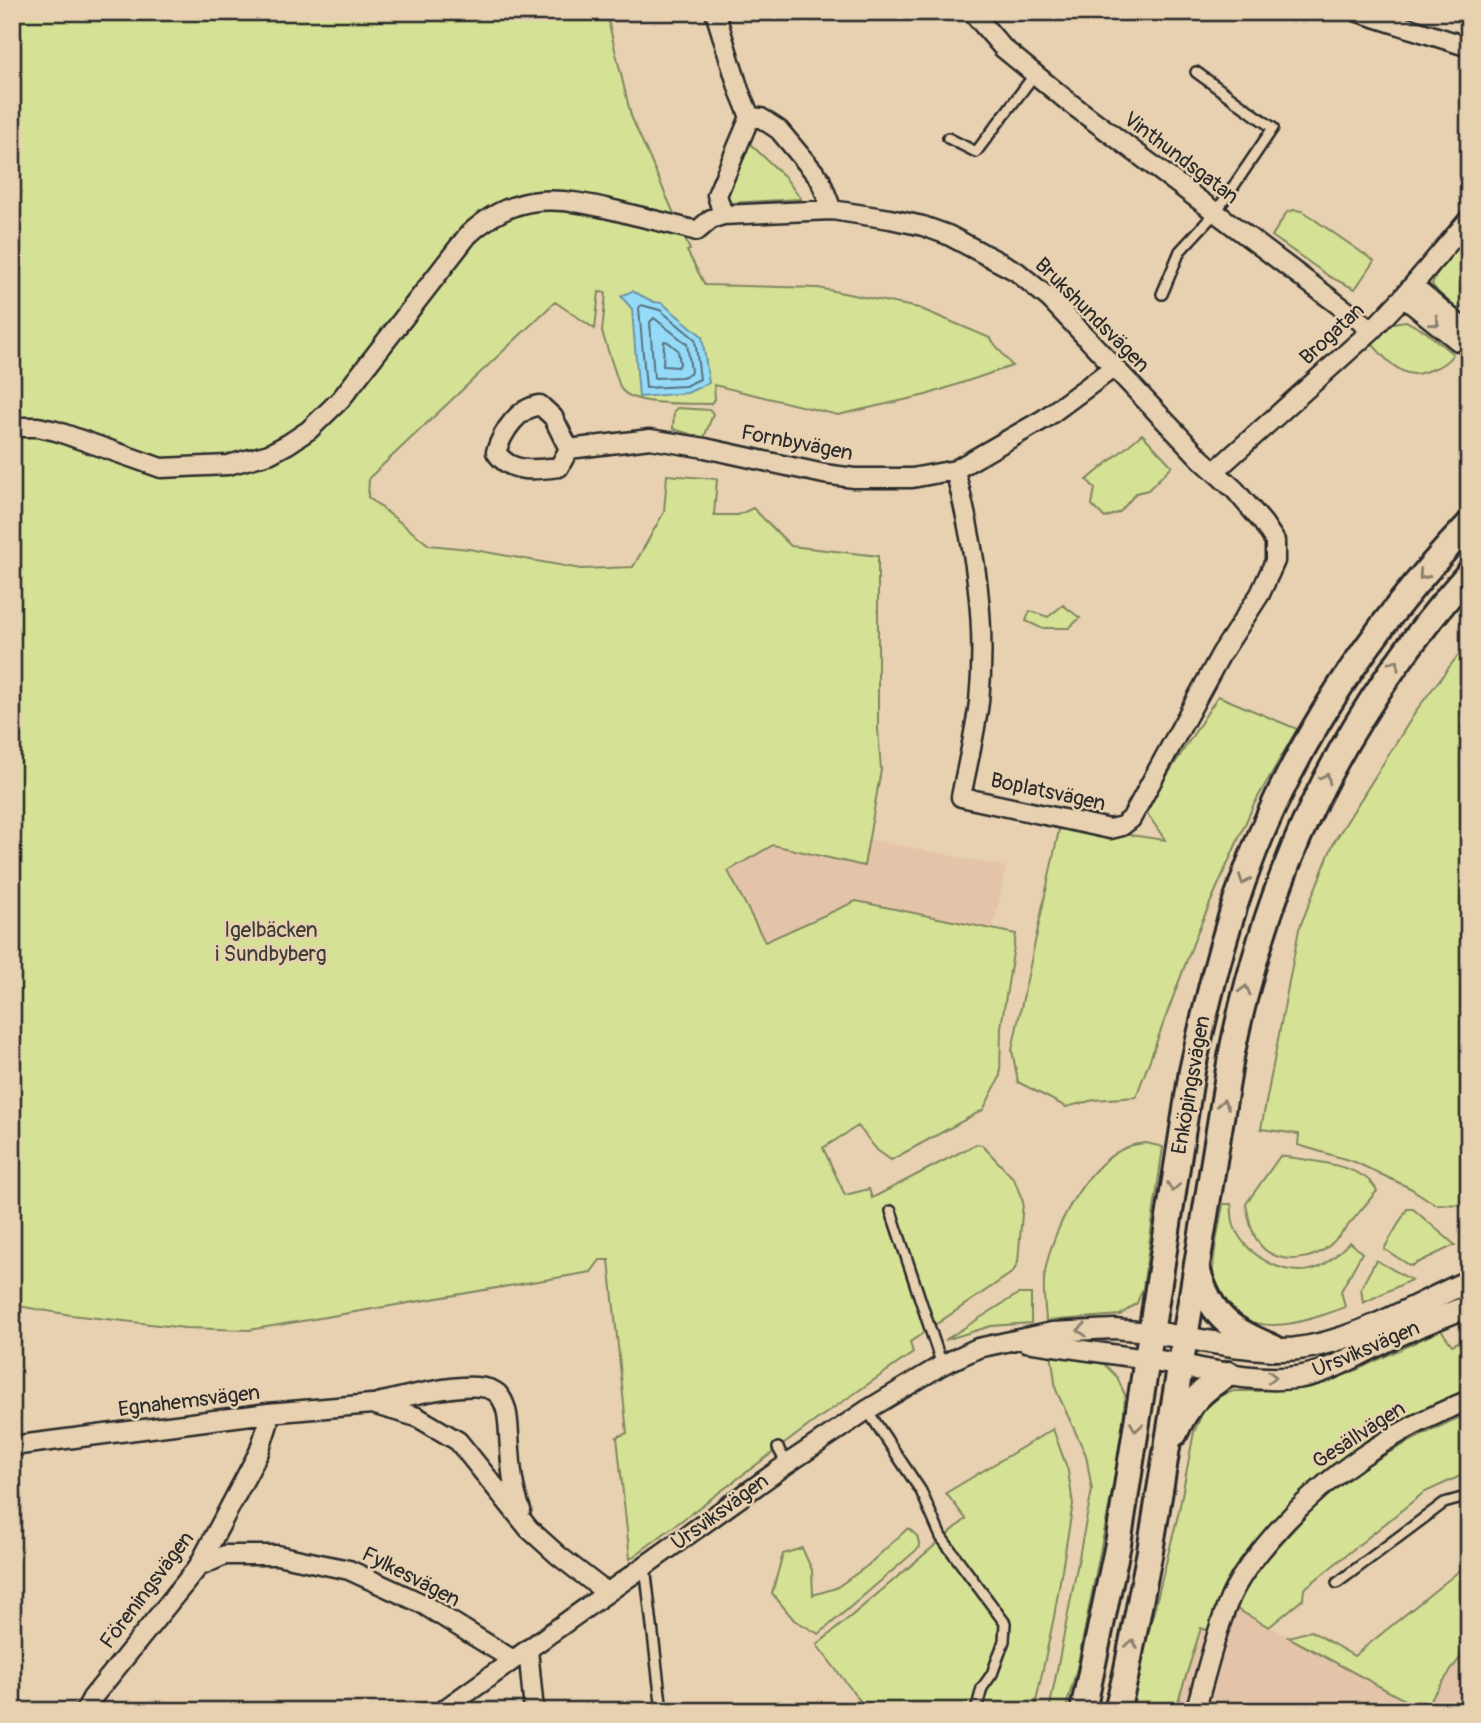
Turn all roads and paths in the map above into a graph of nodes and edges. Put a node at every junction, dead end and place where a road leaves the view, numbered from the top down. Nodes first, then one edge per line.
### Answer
1 (715, 12) edge
2 (972, 12) edge
3 (1358, 12) edge
4 (1469, 47) edge
5 (1196, 72) dead end
6 (1035, 74) junction
7 (750, 117) junction
8 (948, 138) dead end
9 (832, 210) junction
10 (1216, 212) junction
11 (723, 215) junction
12 (1469, 219) edge
13 (1408, 291) junction
14 (1162, 293) dead end
15 (1372, 330) junction
16 (1469, 333) edge
17 (1469, 340) edge
18 (1113, 368) junction
19 (12, 427) edge
20 (569, 449) dead end
21 (955, 470) junction
22 (1215, 471) junction
23 (1469, 524) edge
24 (1469, 573) edge
25 (891, 1211) dead end
26 (1196, 1268) junction
27 (1469, 1281) edge
28 (1469, 1306) edge
29 (1150, 1332) junction
30 (1185, 1337) junction
31 (1012, 1340) junction
32 (1274, 1348) junction
33 (1146, 1359) junction
34 (942, 1365) junction
35 (1181, 1365) junction
36 (1228, 1374) junction
37 (1469, 1400) edge
38 (372, 1404) junction
39 (867, 1410) junction
40 (268, 1413) junction
41 (12, 1446) edge
42 (1167, 1450) junction
43 (1469, 1496) edge
44 (529, 1529) junction
45 (645, 1566) junction
46 (198, 1567) junction
47 (1337, 1583) dead end
48 (607, 1593) junction
49 (528, 1649) junction
50 (513, 1660) junction
51 (85, 1711) edge
52 (442, 1711) edge
53 (534, 1711) edge
54 (662, 1711) edge
55 (976, 1711) edge
56 (1083, 1711) edge
57 (1117, 1711) edge
58 (1195, 1711) edge

1 - 7 street
2 - 6 street, Vinthundsgatan
3 - 4 street
5 - 10 lane
6 - 8 lane
6 - 10 street, Vinthundsgatan
7 - 9 street
7 - 11 street
9 - 11 street, Brukshundsvägen
9 - 18 street, Brukshundsvägen
10 - 14 lane
10 - 15 street, Vinthundsgatan
11 - 19 street
12 - 13 street, Brogatan
13 - 15 street, Brogatan
13 - 16 street
13 -> 17 street
15 - 22 street, Brogatan
18 - 21 street, Fornbyvägen
18 - 22 street, Brukshundsvägen
20 - 21 street, Fornbyvägen
21 - 22 street, Boplatsvägen
23 -> 29 main road, Enköpingsvägen
26 -> 24 main road, Enköpingsvägen
25 - 34 lane
26 - 30 main road, Enköpingsvägen
26 - 32 main road
27 - 32 street, Ursviksvägen
36 -> 28 street, Ursviksvägen
29 - 30 street, Ursviksvägen
29 -> 31 street, Ursviksvägen
29 - 33 main road, Enköpingsvägen
30 - 32 street, Ursviksvägen
30 - 35 main road, Enköpingsvägen
31 - 33 street, Ursviksvägen
31 - 34 street, Ursviksvägen
33 - 35 street, Ursviksvägen
33 -> 56 main road, Enköpingsvägen
34 - 39 street, Ursviksvägen
35 - 36 street, Ursviksvägen
35 - 42 main road, Enköpingsvägen
36 - 42 main road
37 - 58 street, Gesällvägen
38 - 40 street, Egnahemsvägen
38 - 44 street, Egnahemsvägen
38 - 44 street, Egnahemsvägen
39 - 45 street, Ursviksvägen
39 - 55 lane
40 - 41 street, Egnahemsvägen
40 - 46 street, Föreningsvägen
57 -> 42 main road, Enköpingsvägen
43 - 47 lane
44 - 48 street, Egnahemsvägen
45 - 48 street, Ursviksvägen
45 - 54 lane
46 - 50 street, Fylkesvägen
46 - 51 street, Föreningsvägen
48 - 49 street, Ursviksvägen
49 - 50 street, Ursviksvägen
49 - 53 street
50 - 52 street, Ursviksvägen

